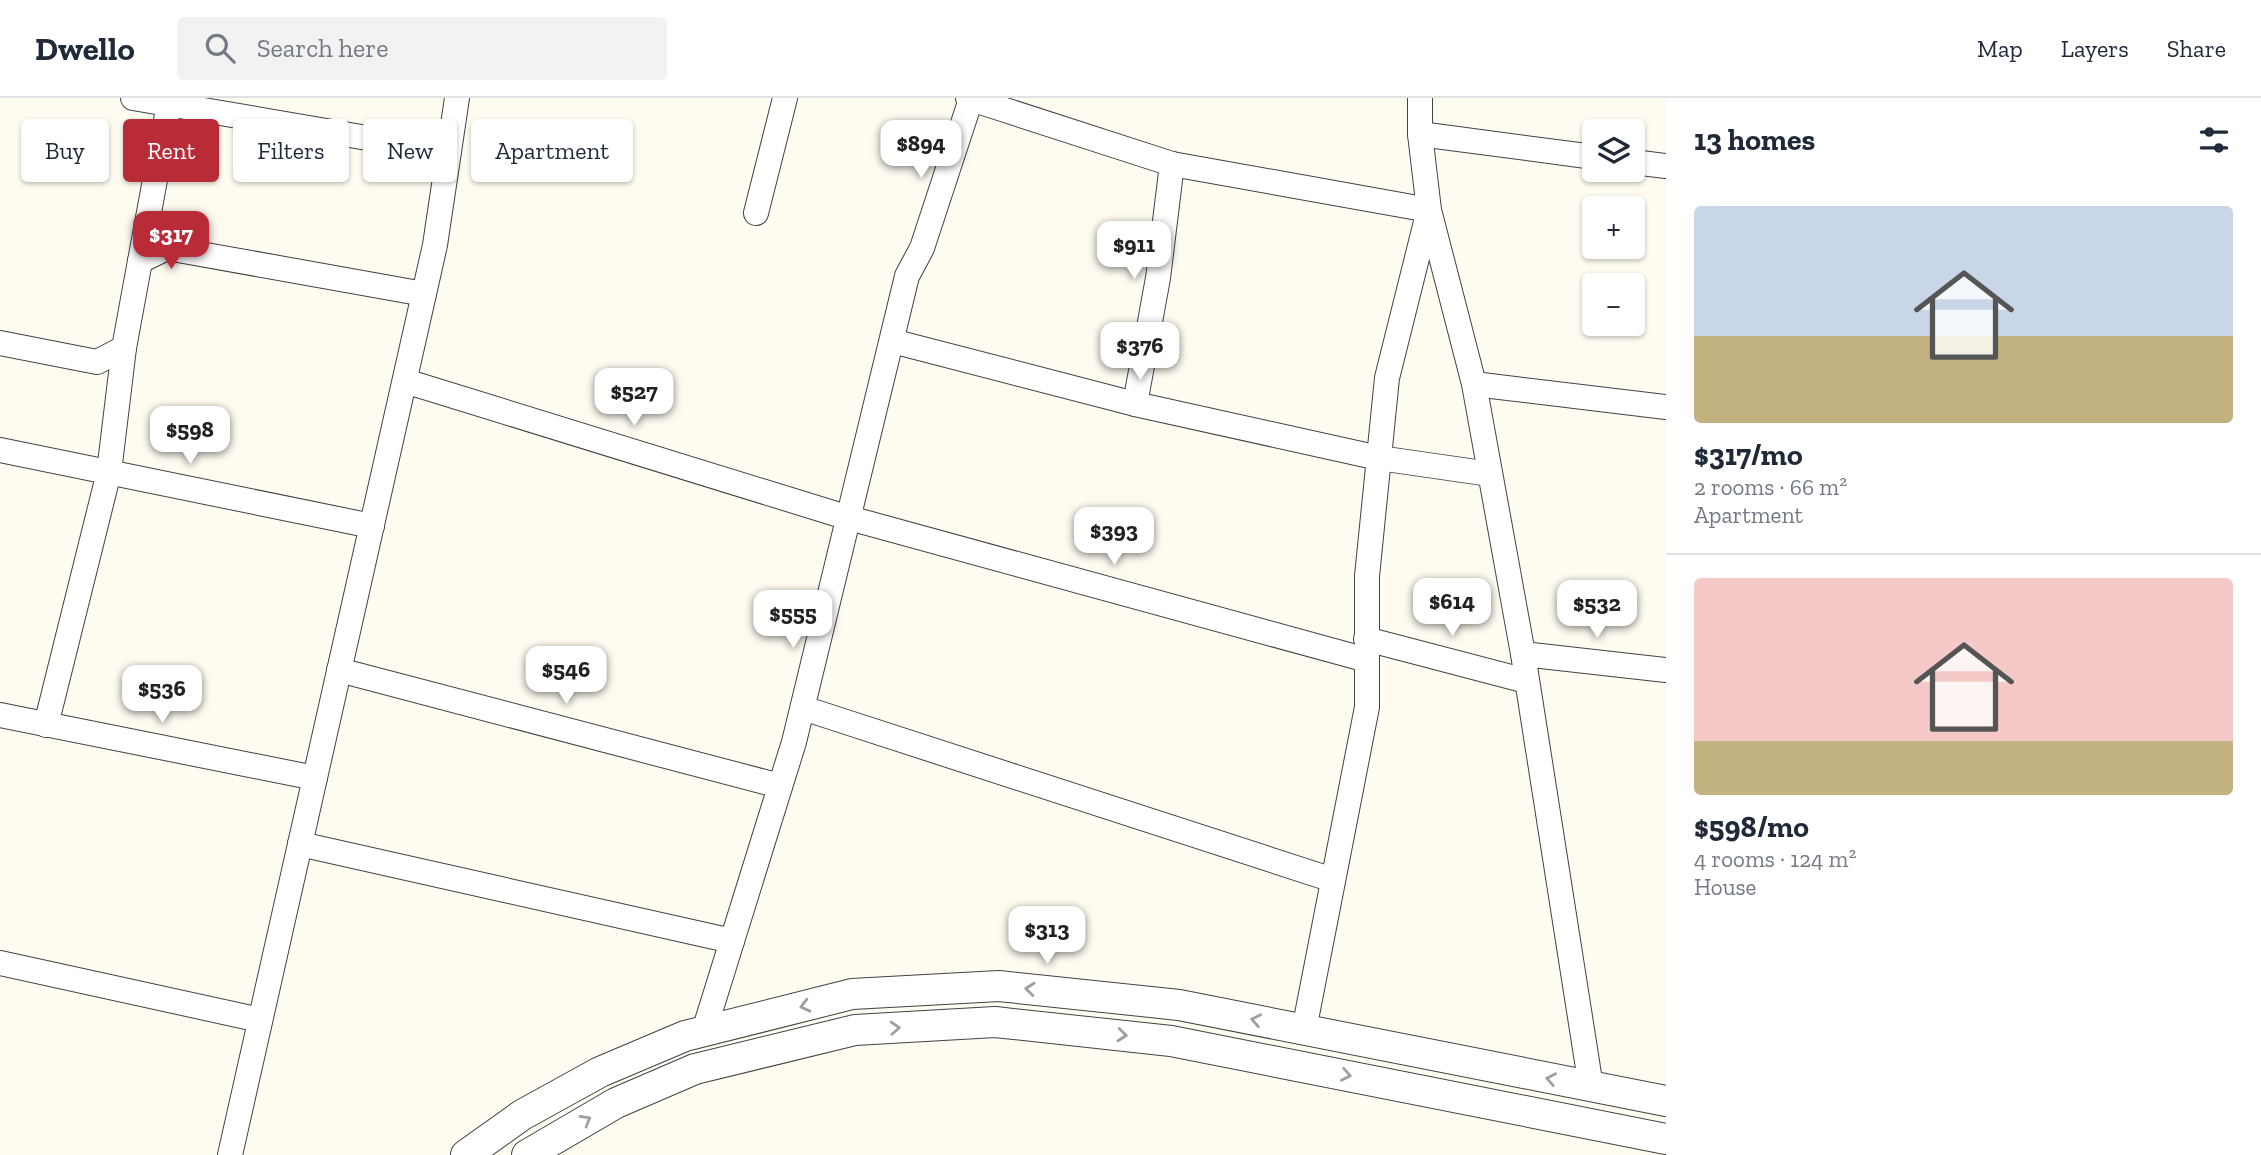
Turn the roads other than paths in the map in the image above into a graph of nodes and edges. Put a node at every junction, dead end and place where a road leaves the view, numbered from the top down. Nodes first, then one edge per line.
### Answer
1 (134, 98) edge
2 (457, 98) edge
3 (785, 98) edge
4 (1420, 98) edge
5 (969, 99) edge
6 (169, 104) junction
7 (454, 119) edge
8 (1420, 134) junction
9 (363, 137) edge
10 (1582, 155) edge
11 (1645, 163) edge
12 (1172, 164) junction
13 (1666, 166) edge
14 (444, 182) edge
15 (1429, 210) junction
16 (756, 213) dead end
17 (140, 261) junction
18 (424, 294) junction
19 (891, 341) junction
20 (0, 343) edge
21 (124, 348) junction
22 (405, 381) junction
23 (1475, 384) junction
24 (1135, 404) junction
25 (1666, 407) edge
26 (0, 450) edge
27 (1379, 458) junction
28 (109, 472) junction
29 (1490, 474) junction
30 (849, 518) junction
31 (372, 526) junction
32 (1367, 650) junction
33 (1522, 654) junction
34 (340, 670) junction
35 (1666, 670) edge
36 (1527, 681) junction
37 (803, 708) junction
38 (0, 715) edge
39 (46, 724) junction
40 (315, 778) junction
41 (780, 786) junction
42 (300, 844) junction
43 (1333, 880) junction
44 (732, 941) junction
45 (0, 963) edge
46 (260, 1020) junction
47 (1304, 1030) junction
48 (704, 1031) junction
49 (1591, 1087) junction
50 (1666, 1101) edge
51 (1666, 1139) edge
52 (230, 1155) edge
53 (466, 1155) edge
54 (527, 1155) edge

1 - 6 street
2 - 7 street
3 - 16 street
4 - 8 street
5 - 12 street
5 - 19 street
6 - 9 street
6 - 17 street
8 - 10 street
8 - 15 street
11 - 13 street
12 - 15 street
12 - 24 street
14 - 18 street
15 - 23 street
15 - 27 street
17 - 18 street
17 - 21 street
18 - 22 street
19 - 24 street
19 - 30 street
20 - 21 street
21 - 28 street
22 - 30 street
22 - 31 street
23 - 25 street
23 - 29 street
24 - 27 street
26 - 28 street
27 - 29 street
27 - 32 street
28 - 31 street
28 - 39 street
29 - 33 street
30 - 32 street
30 - 37 street
31 - 34 street
32 - 36 street
32 - 43 street
33 - 35 street
33 - 36 street
34 - 40 street
34 - 41 street
36 - 49 street
37 - 41 street
37 - 43 street
38 - 39 street
39 - 40 street
40 - 42 street
41 - 44 street
42 - 44 street
42 - 46 street
43 - 47 street
44 - 48 street
45 - 46 street
46 - 52 street
47 -> 48 street
49 -> 47 street
48 - 53 street
49 - 50 street
54 -> 51 street

